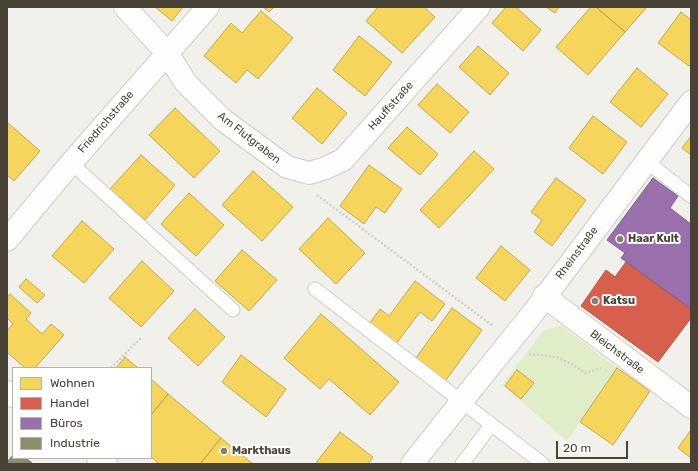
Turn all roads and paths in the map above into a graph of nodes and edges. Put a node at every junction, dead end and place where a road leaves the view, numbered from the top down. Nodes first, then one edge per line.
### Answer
1 (125, 7) edge
2 (208, 7) edge
3 (479, 7) edge
4 (168, 53) junction
5 (691, 102) edge
6 (646, 162) junction
7 (70, 163) junction
8 (287, 167) joint
9 (314, 193) dead end
10 (691, 196) edge
11 (7, 240) edge
12 (315, 290) dead end
13 (544, 296) junction
14 (233, 310) dead end
15 (497, 329) dead end
16 (141, 338) dead end
17 (613, 349) junction
18 (523, 354) dead end
19 (113, 367) edge
20 (461, 402) junction
21 (691, 407) edge
22 (492, 425) junction
23 (412, 464) edge
24 (462, 464) edge
25 (543, 464) edge

1 - 4 street, Am Flutgraben
2 - 4 street, Friedrichstraße
3 - 8 street, Hauffstraße
4 - 7 street, Friedrichstraße
4 - 8 street, Am Flutgraben
5 - 6 street, Rheinstraße
6 - 10 lane
6 - 13 street, Rheinstraße
7 - 11 street, Friedrichstraße
7 - 14 lane
9 - 15 path
12 - 20 lane
13 - 17 street, Bleichstraße
13 - 20 street, Rheinstraße
16 - 19 path
17 - 18 path
17 - 21 street, Bleichstraße
20 - 22 lane
20 - 23 street, Rheinstraße
22 - 24 lane
22 - 25 lane

